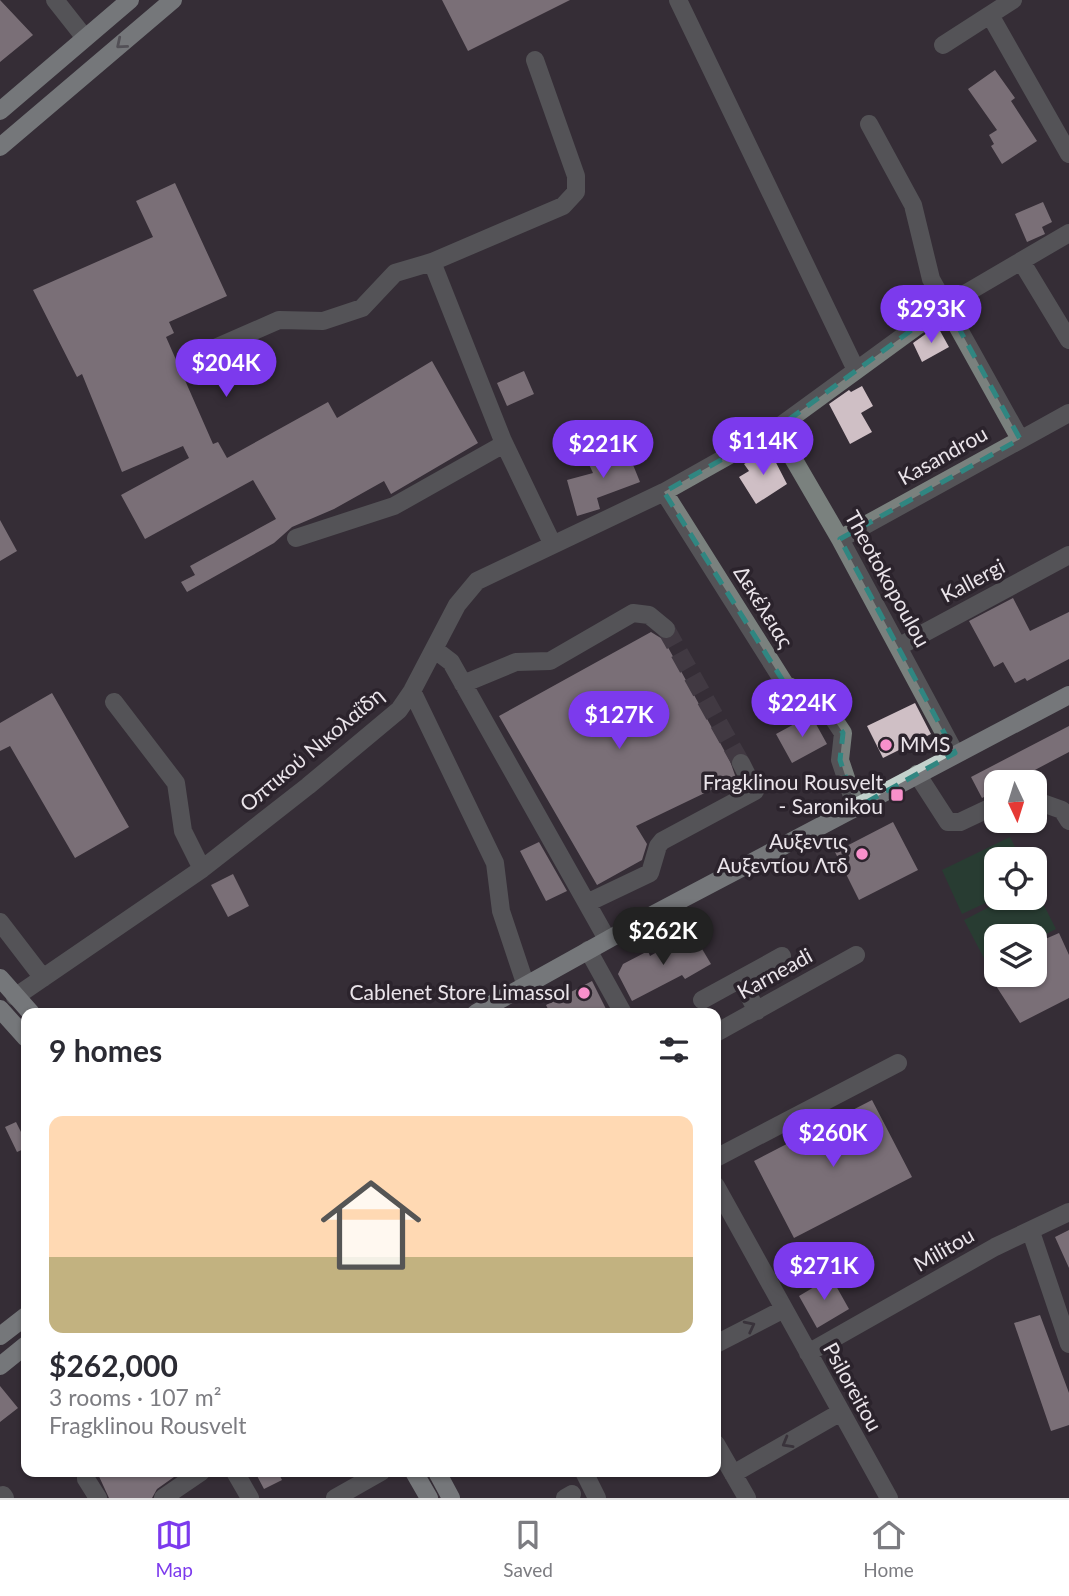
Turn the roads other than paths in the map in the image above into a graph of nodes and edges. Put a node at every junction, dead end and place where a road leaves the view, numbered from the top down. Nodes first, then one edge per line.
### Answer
1 (55, 0) edge
2 (130, 0) edge
3 (173, 0) edge
4 (678, 0) edge
5 (1013, 0) edge
6 (990, 15) junction
7 (85, 38) junction
8 (943, 45) dead end
9 (535, 60) dead end
10 (0, 111) edge
11 (869, 124) dead end
12 (0, 147) edge
13 (1069, 154) edge
14 (1069, 233) edge
15 (1021, 261) junction
16 (432, 262) junction
17 (946, 304) junction
18 (1069, 340) edge
19 (206, 352) dead end
20 (856, 370) junction
21 (1069, 413) edge
22 (776, 429) junction
23 (1020, 439) junction
24 (505, 444) junction
25 (664, 492) junction
26 (296, 538) dead end
27 (840, 539) junction
28 (552, 543) junction
29 (1069, 555) edge
30 (666, 629) tunnel mouth
31 (898, 647) junction
32 (434, 649) junction
33 (463, 684) junction
34 (412, 691) junction
35 (1069, 695) edge
36 (114, 702) dead end
37 (955, 754) junction
38 (741, 763) tunnel mouth
39 (917, 774) junction
40 (1047, 805) edge
41 (856, 808) junction
42 (984, 811) edge
43 (1069, 821) edge
44 (202, 869) junction
45 (587, 903) junction
46 (0, 922) edge
47 (607, 939) junction
48 (588, 950) junction
49 (856, 955) dead end
50 (782, 956) dead end
51 (0, 978) edge
52 (43, 978) junction
53 (740, 979) junction
54 (526, 986) junction
55 (15, 996) junction
56 (702, 1000) dead end
57 (26, 1008) edge
58 (485, 1008) edge
59 (620, 1008) edge
60 (0, 1009) edge
61 (757, 1012) junction
62 (721, 1030) edge
63 (21, 1032) edge
64 (898, 1063) dead end
65 (721, 1155) edge
66 (721, 1195) edge
67 (1069, 1212) edge
68 (1031, 1232) junction
69 (784, 1309) junction
70 (21, 1320) edge
71 (0, 1336) edge
72 (721, 1341) edge
73 (1069, 1344) edge
74 (21, 1349) edge
75 (808, 1353) junction
76 (0, 1366) edge
77 (841, 1412) junction
78 (721, 1453) edge
79 (733, 1474) junction
80 (86, 1477) edge
81 (194, 1477) edge
82 (238, 1477) edge
83 (373, 1477) edge
84 (417, 1477) edge
85 (440, 1477) edge
86 (586, 1477) edge
87 (98, 1498) edge
88 (163, 1498) edge
89 (250, 1498) edge
90 (335, 1498) edge
91 (429, 1498) edge
92 (451, 1498) edge
93 (597, 1498) edge
94 (747, 1498) edge
95 (889, 1498) edge

1 - 7 street
2 - 7 main road
3 -> 12 main road
4 - 20 street
5 - 6 street
6 - 8 street
6 - 13 street
7 - 10 main road
9 - 16 street
11 - 17 street
14 - 15 street, Οπτικού Νικολαΐδη
15 - 17 street, Οπτικού Νικολαΐδη
15 - 18 street
16 - 19 street
16 - 24 street
17 - 20 street, Οπτικού Νικολαΐδη
17 - 23 street
20 - 22 street, Οπτικού Νικολαΐδη
21 - 23 street, Kasandrou
22 - 25 street, Οπτικού Νικολαΐδη
22 - 27 street, Theotokopoulou
23 - 27 street, Kasandrou
24 - 26 street
24 - 28 street
25 - 28 street, Οπτικού Νικολαΐδη
25 - 41 street, Δεκέλειας
27 - 31 street, Theotokopoulou
28 - 32 street, Οπτικού Νικολαΐδη
29 - 31 street, Kallergi
30 - 33 street
31 - 37 street, Theotokopoulou
32 - 33 street
32 - 34 street, Οπτικού Νικολαΐδη
33 - 45 street
34 - 44 street, Οπτικού Νικολαΐδη
34 - 54 street
35 - 37 main road
36 - 44 street
37 - 39 main road
38 - 45 street
39 - 41 main road
39 - 42 street
40 - 43 street
41 - 47 main road
44 - 52 street, Οπτικού Νικολαΐδη
45 - 47 street
46 - 52 street
47 - 48 main road
48 - 54 main road
48 - 59 street
49 - 61 street, Karneadi
50 - 53 street
51 - 55 main road
52 - 55 street, Οπτικού Νικολαΐδη
53 - 56 street
53 - 61 street
54 - 58 main road
55 - 57 main road
60 - 63 main road
61 - 62 street, Karneadi
64 - 65 street
66 - 69 street, Psiloreitou
67 - 68 street, Militou
68 - 73 street
68 - 75 street, Militou
72 -> 69 street
69 - 75 street, Psiloreitou
70 - 71 main road
74 - 76 main road
75 - 77 street, Psiloreitou
77 -> 79 street
77 - 95 street, Psiloreitou
78 - 79 street
79 - 94 street
80 - 87 street
81 - 88 street
82 - 89 street
83 - 90 street
84 - 91 main road
85 - 92 main road
86 - 93 street

